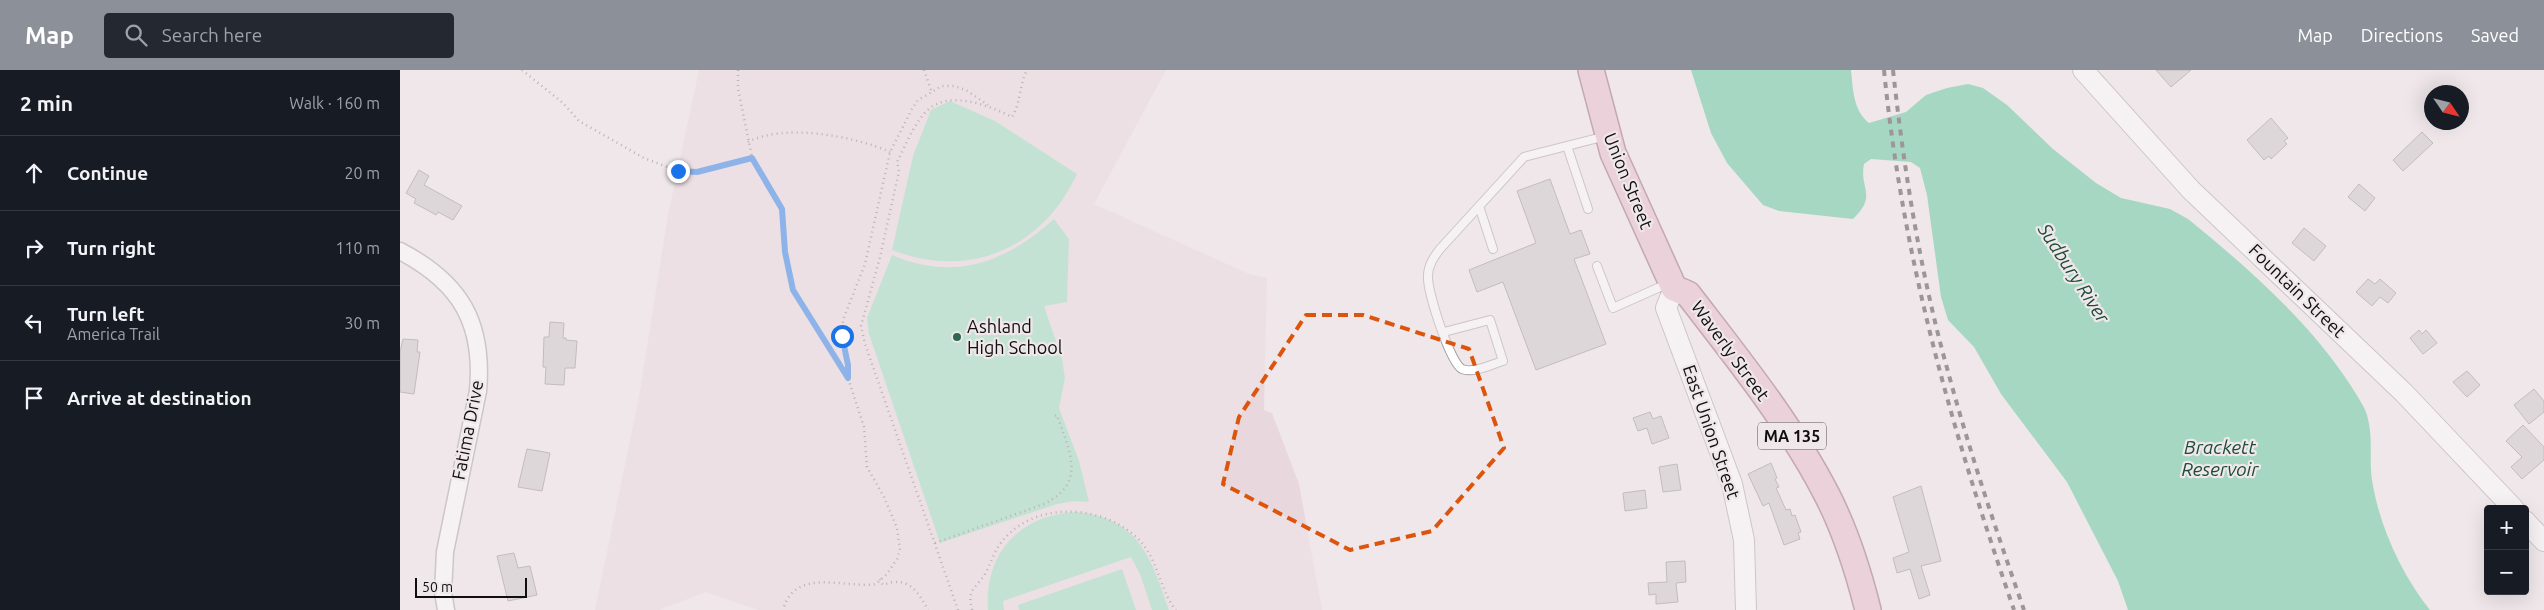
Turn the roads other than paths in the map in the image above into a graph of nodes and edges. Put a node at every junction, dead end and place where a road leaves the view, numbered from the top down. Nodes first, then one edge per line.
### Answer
1 (1591, 70) edge
2 (2083, 70) edge
3 (1608, 136) junction
4 (1567, 146) junction
5 (1479, 206) junction
6 (1588, 209) dead end
7 (1492, 249) dead end
8 (400, 251) edge
9 (1597, 266) dead end
10 (1672, 285) junction
11 (1444, 332) junction
12 (2510, 505) edge
13 (2529, 525) edge
14 (2544, 541) edge
15 (446, 610) edge
16 (1746, 610) edge
17 (1868, 610) edge

1 - 3 main road, Union Street
2 - 12 street, Fountain Street
3 - 4 lane
3 - 10 main road, Union Street
4 - 5 lane
4 - 6 lane
5 - 7 lane
5 - 11 lane
8 - 15 street, Fatima Drive
9 - 10 lane
10 - 16 street, East Union Street
10 - 17 main road, Waverly Street / MA 135
11 - 11 lane
13 - 14 street

